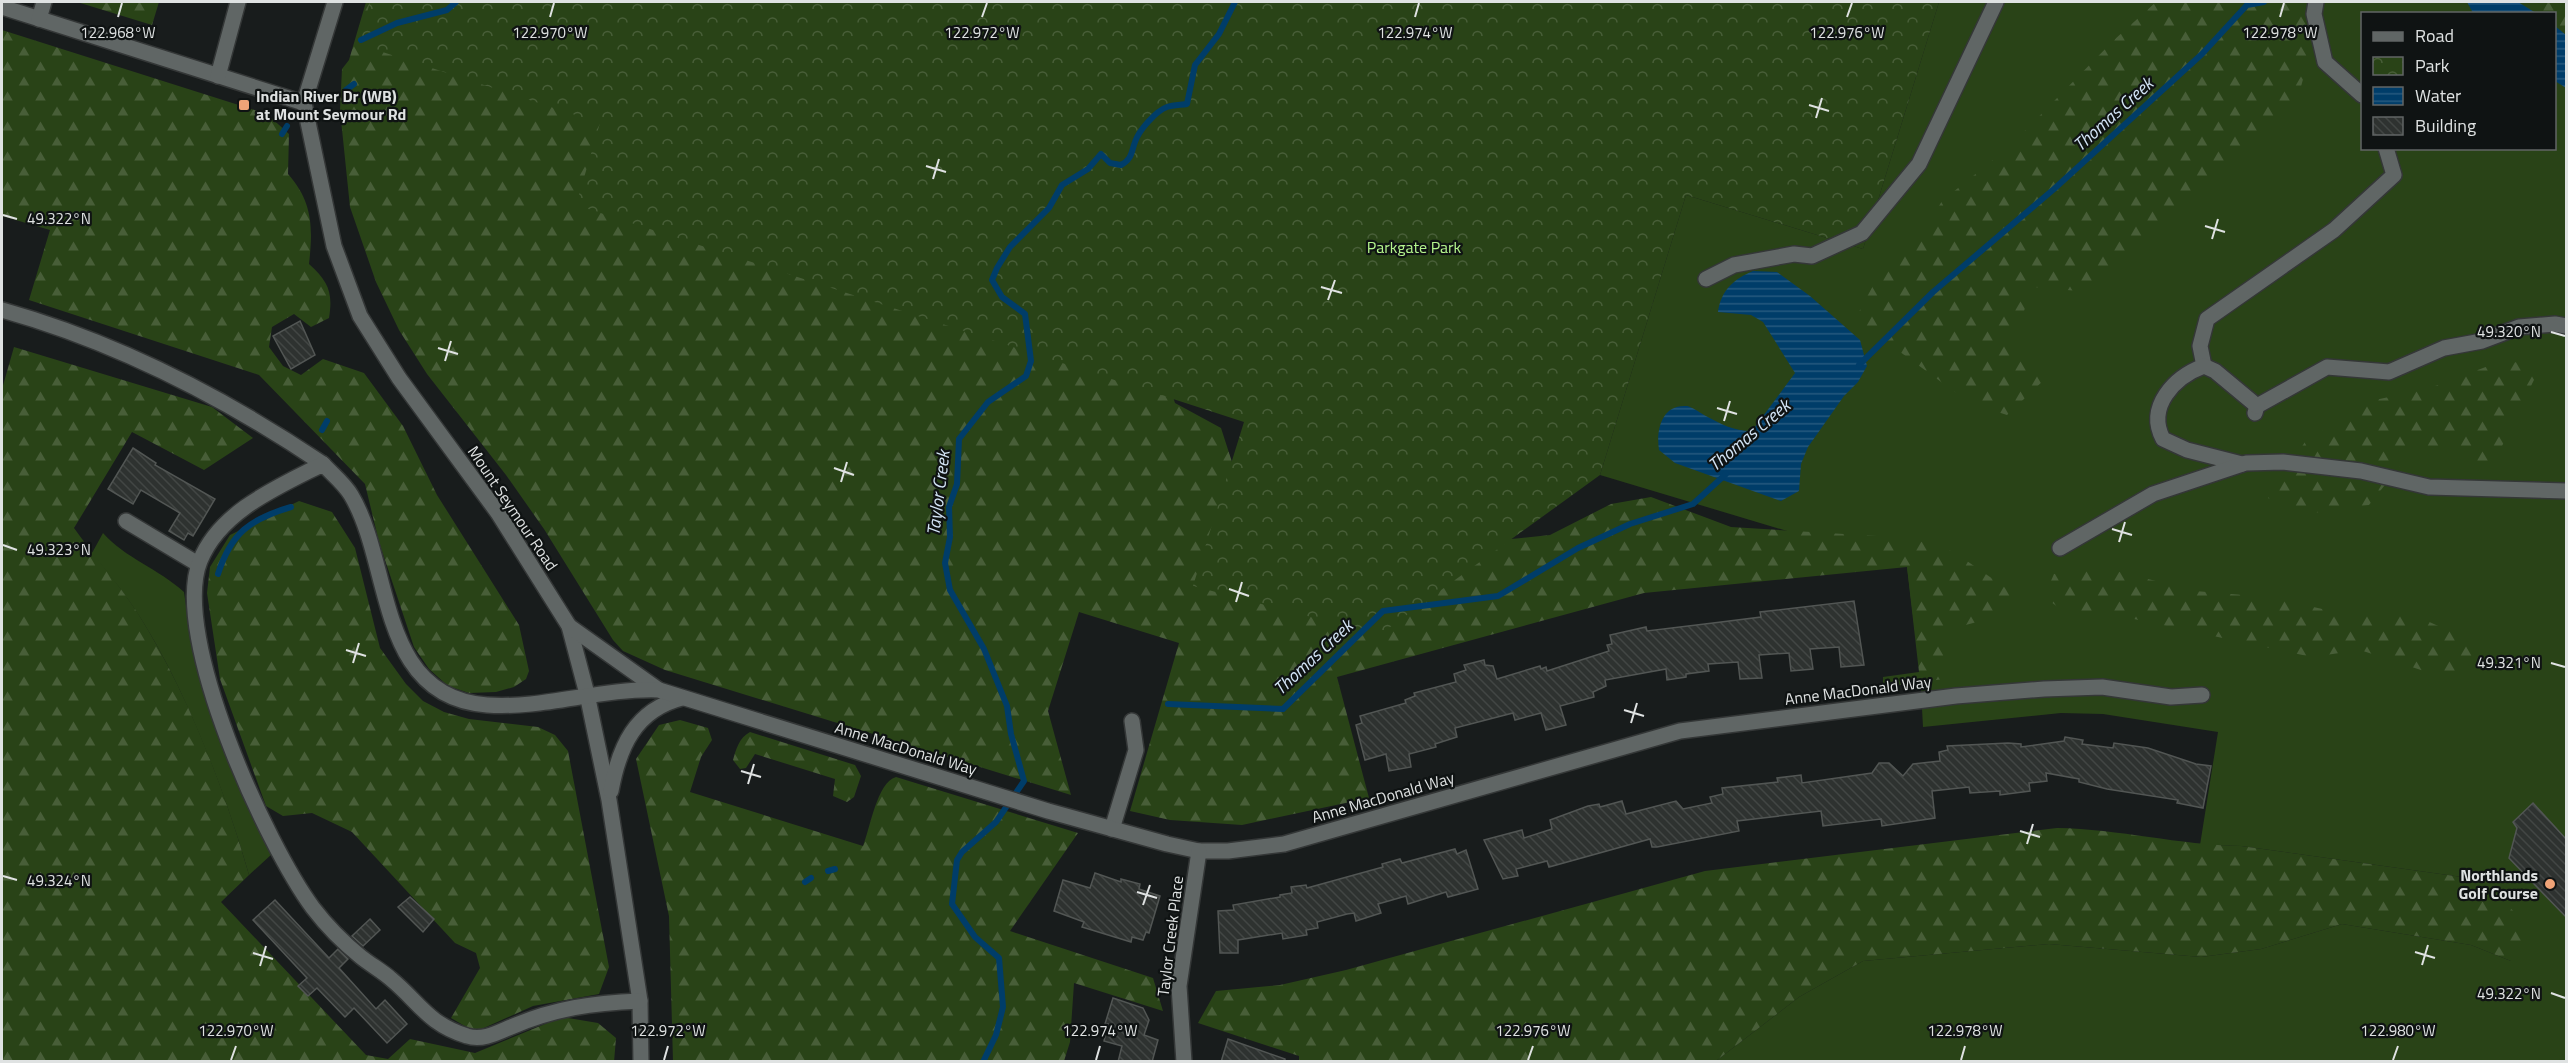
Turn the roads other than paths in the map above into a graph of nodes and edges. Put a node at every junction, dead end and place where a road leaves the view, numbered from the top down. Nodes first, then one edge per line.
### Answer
1 (44, 2) edge
2 (238, 2) edge
3 (335, 2) edge
4 (1996, 2) edge
5 (2316, 4) edge
6 (2, 7) edge
7 (39, 19) junction
8 (218, 76) junction
9 (2361, 94) edge
10 (304, 103) junction
11 (2387, 150) edge
12 (1706, 279) dead end
13 (2, 310) edge
14 (2566, 326) edge
15 (2204, 366) junction
16 (323, 464) junction
17 (2242, 464) junction
18 (2566, 491) edge
19 (126, 521) dead end
20 (2060, 548) dead end
21 (198, 564) junction
22 (569, 626) junction
23 (659, 690) junction
24 (587, 694) junction
25 (2202, 695) dead end
26 (684, 697) junction
27 (1132, 721) dead end
28 (609, 800) junction
29 (1112, 829) junction
30 (1199, 851) junction
31 (640, 1001) junction
32 (641, 1062) edge
33 (1184, 1062) edge

1 - 7 street
2 - 8 street
3 - 10 street, Mount Seymour Road
4 - 12 street
5 - 9 street
6 - 7 street
7 - 8 street
8 - 10 street
10 - 22 street, Mount Seymour Road
11 - 15 street
13 - 16 street, Anne MacDonald Way
14 - 15 street
15 - 17 street
16 - 21 street
16 - 24 street, Anne MacDonald Way
17 - 18 street
17 - 20 street
19 - 21 street
21 - 31 street
22 - 23 street
22 - 24 street, Mount Seymour Road
23 - 24 street, Anne MacDonald Way
23 - 26 street, Anne MacDonald Way
24 - 28 street, Mount Seymour Road
25 - 30 street, Anne MacDonald Way
26 - 28 street
26 - 29 street, Anne MacDonald Way
27 - 29 street
28 - 31 street, Mount Seymour Road
29 - 30 street, Anne MacDonald Way
30 - 33 street, Taylor Creek Place
31 - 32 street, Mount Seymour Road

